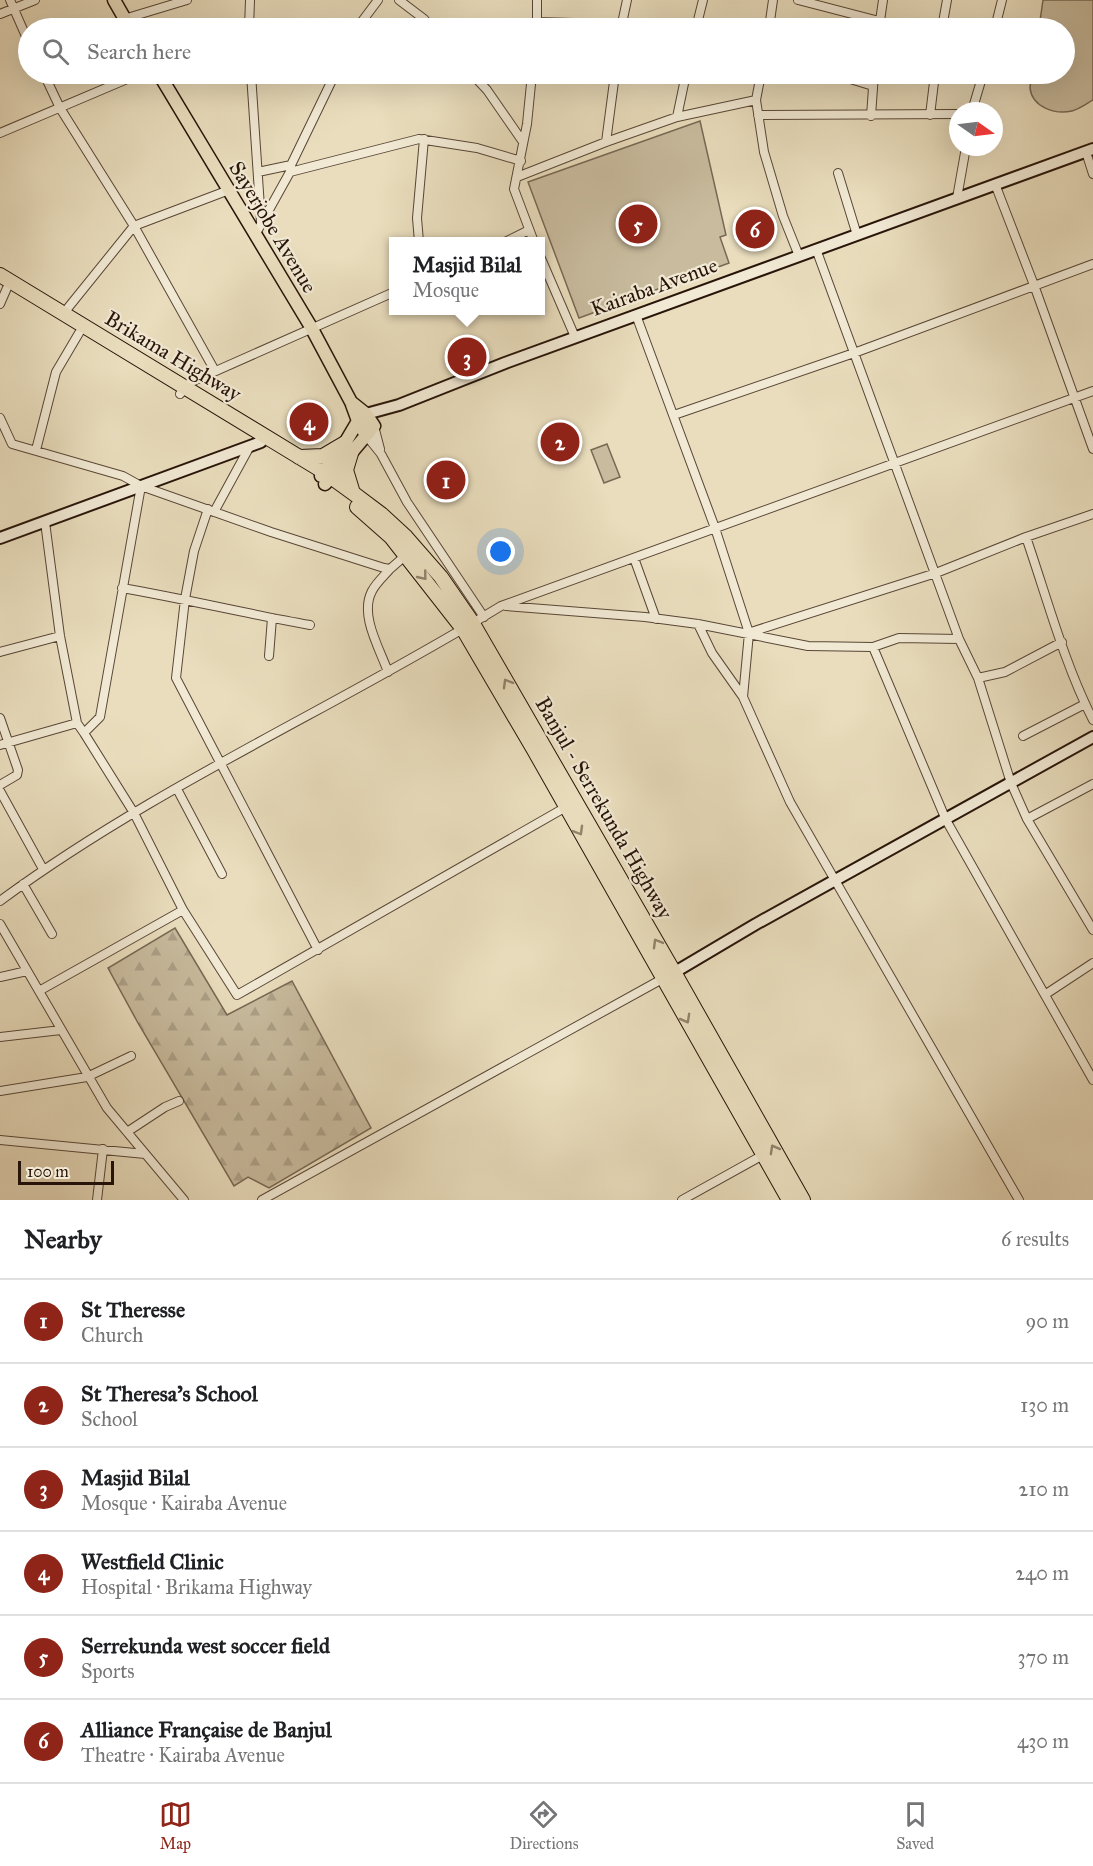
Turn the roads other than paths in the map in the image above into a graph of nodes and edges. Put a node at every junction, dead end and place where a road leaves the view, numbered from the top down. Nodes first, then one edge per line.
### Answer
1 (10, 0) edge
2 (35, 0) edge
3 (114, 0) edge
4 (187, 0) edge
5 (250, 0) edge
6 (378, 0) edge
7 (399, 0) edge
8 (537, 0) edge
9 (627, 0) edge
10 (703, 0) edge
11 (773, 0) edge
12 (798, 0) edge
13 (883, 0) edge
14 (947, 0) edge
15 (1002, 0) edge
16 (14, 9) junction
17 (0, 14) edge
18 (18, 18) edge
19 (124, 18) edge
20 (142, 18) edge
21 (249, 18) edge
22 (364, 18) edge
23 (423, 18) edge
24 (537, 18) edge
25 (622, 18) edge
26 (698, 18) edge
27 (770, 18) edge
28 (856, 18) edge
29 (880, 18) edge
30 (944, 18) edge
31 (998, 18) edge
32 (49, 84) edge
33 (116, 84) edge
34 (165, 84) edge
35 (252, 84) edge
36 (330, 84) edge
37 (481, 84) edge
38 (531, 84) edge
39 (614, 84) edge
40 (684, 84) edge
41 (759, 84) edge
42 (866, 84) edge
43 (934, 84) edge
44 (979, 84) edge
45 (873, 86) joint
46 (756, 100) junction
47 (974, 102) edge
48 (60, 108) junction
49 (949, 114) edge
50 (758, 115) junction
51 (930, 115) junction
52 (871, 116) junction
53 (677, 117) junction
54 (0, 133) edge
55 (424, 139) junction
56 (523, 142) junction
57 (606, 142) junction
58 (1089, 151) edge
59 (964, 156) edge
60 (520, 161) junction
61 (290, 168) junction
62 (258, 172) junction
63 (838, 173) dead end
64 (1093, 174) edge
65 (517, 177) junction
66 (995, 184) junction
67 (229, 190) junction
68 (957, 198) junction
69 (261, 224) junction
70 (134, 226) junction
71 (529, 230) junction
72 (255, 235) junction
73 (857, 235) junction
74 (419, 237) edge
75 (515, 237) edge
76 (532, 237) edge
77 (816, 249) junction
78 (799, 256) junction
79 (1093, 264) edge
80 (545, 268) edge
81 (0, 275) edge
82 (1034, 285) junction
83 (4, 286) edge
84 (389, 294) edge
85 (0, 304) edge
86 (63, 314) junction
87 (636, 315) junction
88 (311, 327) junction
89 (80, 333) junction
90 (574, 337) junction
91 (854, 353) junction
92 (215, 371) junction
93 (182, 390) junction
94 (1093, 391) edge
95 (1074, 398) junction
96 (399, 405) junction
97 (674, 415) junction
98 (362, 417) junction
99 (0, 418) edge
100 (369, 430) junction
101 (256, 444) junction
102 (348, 447) junction
103 (1093, 449) edge
104 (36, 450) junction
105 (298, 457) junction
106 (893, 462) junction
107 (324, 478) junction
108 (141, 486) junction
109 (353, 493) junction
110 (211, 511) junction
111 (1093, 514) edge
112 (45, 522) junction
113 (715, 528) junction
114 (1026, 537) junction
115 (0, 538) edge
116 (406, 555) junction
117 (634, 558) junction
118 (390, 568) junction
119 (936, 573) junction
120 (123, 588) junction
121 (185, 599) junction
122 (501, 606) junction
123 (272, 618) junction
124 (656, 619) junction
125 (473, 623) junction
126 (698, 624) junction
127 (310, 625) dead end
128 (749, 633) junction
129 (60, 636) junction
130 (959, 639) junction
131 (1062, 642) junction
132 (873, 647) junction
133 (0, 652) edge
134 (269, 656) dead end
135 (388, 672) junction
136 (978, 678) junction
137 (743, 697) junction
138 (1084, 704) junction
139 (0, 718) edge
140 (1093, 720) edge
141 (77, 723) junction
142 (84, 733) junction
143 (1023, 736) dead end
144 (1093, 737) edge
145 (4, 743) edge
146 (221, 764) junction
147 (1011, 783) junction
148 (1093, 784) edge
149 (0, 785) edge
150 (177, 789) junction
151 (0, 791) edge
152 (566, 807) junction
153 (134, 813) junction
154 (1027, 819) junction
155 (946, 820) junction
156 (43, 869) junction
157 (222, 874) dead end
158 (836, 881) junction
159 (23, 884) junction
160 (0, 901) edge
161 (183, 910) junction
162 (1090, 920) edge
163 (0, 924) edge
164 (1093, 930) edge
165 (52, 934) dead end
166 (318, 950) junction
167 (1093, 963) edge
168 (27, 971) junction
169 (669, 975) junction
170 (0, 977) edge
171 (39, 991) junction
172 (1046, 994) junction
173 (61, 1030) junction
174 (0, 1037) edge
175 (132, 1056) dead end
176 (87, 1077) junction
177 (1093, 1080) edge
178 (0, 1091) edge
179 (179, 1101) dead end
180 (127, 1132) junction
181 (0, 1140) edge
182 (103, 1149) junction
183 (145, 1154) junction
184 (763, 1155) junction
185 (97, 1200) edge
186 (184, 1200) edge
187 (262, 1200) edge
188 (682, 1200) edge
189 (789, 1200) edge
190 (803, 1200) edge
191 (1019, 1200) edge

1 - 16 street
2 - 16 street
3 - 19 main road
4 - 20 street
5 - 21 street
6 - 22 street
7 - 23 street
8 - 24 street
9 - 25 street
10 - 26 street
11 - 27 street
12 - 28 street
13 - 29 street
14 - 30 street
15 - 31 street
16 - 17 street
16 - 18 street
32 - 48 street
33 - 48 street
34 - 67 main road, Sayerjobe Avenue
35 - 62 street
36 - 61 street
37 - 56 street
38 - 56 street
39 - 57 street
40 - 53 street
41 - 46 street
42 - 45 street
43 - 51 street
44 - 47 street
45 - 52 street
46 - 50 street
46 - 53 street
48 - 54 street
48 - 70 street
49 - 51 street
50 - 52 street
50 - 78 street
51 - 52 street
53 - 57 street
55 - 60 street
55 - 61 street
55 - 74 street
56 - 60 street
57 - 65 street
58 - 64 street
58 - 66 street, Kairaba Avenue
59 - 68 street
60 - 65 street
61 - 62 street
61 - 69 street
62 - 69 street
63 - 73 street
65 - 71 street
66 - 68 street, Kairaba Avenue
66 - 82 street
67 - 70 street
67 - 72 main road, Sayerjobe Avenue
68 - 73 street, Kairaba Avenue
69 - 72 street
70 - 86 street
70 - 92 street
71 - 75 street
71 - 76 street
72 - 88 main road, Sayerjobe Avenue
73 - 77 street, Kairaba Avenue
77 - 78 street, Kairaba Avenue
77 - 91 street
78 - 87 street, Kairaba Avenue
79 - 82 street
80 - 90 street
81 - 86 highway, Brikama Highway
82 - 91 street
82 - 95 street
83 - 85 street
83 - 89 highway, Brikama Highway
84 - 88 street
86 - 93 highway, Brikama Highway
87 - 90 street, Kairaba Avenue
87 - 97 street
88 - 92 street
88 - 98 main road, Sayerjobe Avenue
89 - 93 highway, Brikama Highway
89 - 104 street
90 - 96 street, Kairaba Avenue
91 - 97 street
91 - 106 street
92 - 93 street
93 - 101 highway, Brikama Highway
93 - 105 highway, Brikama Highway
94 - 95 street
95 - 103 street
95 - 106 street
96 - 98 street, Kairaba Avenue
96 - 100 street, Kairaba Avenue
97 - 113 street
98 - 100 main road, Sayerjobe Avenue
98 - 102 main road, Kairaba Avenue
99 - 104 street
100 - 102 main road, Kairaba Avenue
100 - 125 street
101 - 107 highway, Brikama Highway
101 - 108 street
101 - 110 street
102 - 105 highway
102 - 107 main road, Kairaba Avenue
102 - 109 highway
104 - 108 street
105 - 107 highway, Brikama Highway
106 - 113 street
106 - 119 street
107 - 109 highway, Banjul - Serrekunda Highway
107 - 116 highway, Banjul - Serrekunda Highway
108 - 110 street
108 - 112 street
108 - 120 street
109 - 125 highway, Banjul - Serrekunda Highway
110 - 118 street
110 - 121 street
111 - 114 street
112 - 115 street
112 - 129 street
113 - 117 street
113 - 128 street
114 - 119 street
114 - 131 street
116 - 118 street
116 -> 125 highway, Banjul - Serrekunda Highway
117 - 122 street
117 - 124 street
118 - 135 street
119 - 128 street
119 - 130 street
120 - 121 street
120 - 142 street
121 - 123 street
121 - 146 street
122 - 124 street
122 - 125 street
123 - 127 street
123 - 134 street
124 - 126 street
125 - 135 street
125 - 152 highway, Banjul - Serrekunda Highway
169 -> 125 highway, Banjul - Serrekunda Highway
126 - 128 street
126 - 137 street
128 - 132 street
128 - 137 street
129 - 133 street
129 - 141 street
130 - 132 street
130 - 136 street
131 - 136 street
131 - 138 street
132 - 155 street
135 - 146 street
136 - 147 street
137 - 158 street
138 - 140 street
138 - 143 street
139 - 145 street
141 - 142 street
141 - 145 street
142 - 153 street
144 - 147 street
145 - 149 street
146 - 150 street
146 - 166 street
147 - 154 street
147 - 155 street
148 - 154 street
150 - 153 street
150 - 157 street
151 - 156 street
152 - 166 street
152 -> 169 highway, Banjul - Serrekunda Highway
153 - 156 street
153 - 161 street
154 - 162 street
155 - 158 street
155 - 172 street
156 - 159 street
158 - 169 street
158 - 191 street
159 - 160 street
159 - 165 street
161 - 166 street
161 - 171 street
162 - 164 street
163 - 168 street
167 - 172 street
168 - 170 street
168 - 171 street
169 -> 184 highway, Banjul - Serrekunda Highway
169 - 187 street
190 -> 169 highway, Banjul - Serrekunda Highway
171 - 173 street
172 - 177 street
173 - 174 street
173 - 176 street
175 - 176 street
176 - 178 street
176 - 180 street
179 - 180 street
180 - 183 street
181 - 182 street
182 - 183 street
182 - 185 street
183 - 186 street
184 - 188 street
184 - 189 highway, Banjul - Serrekunda Highway

